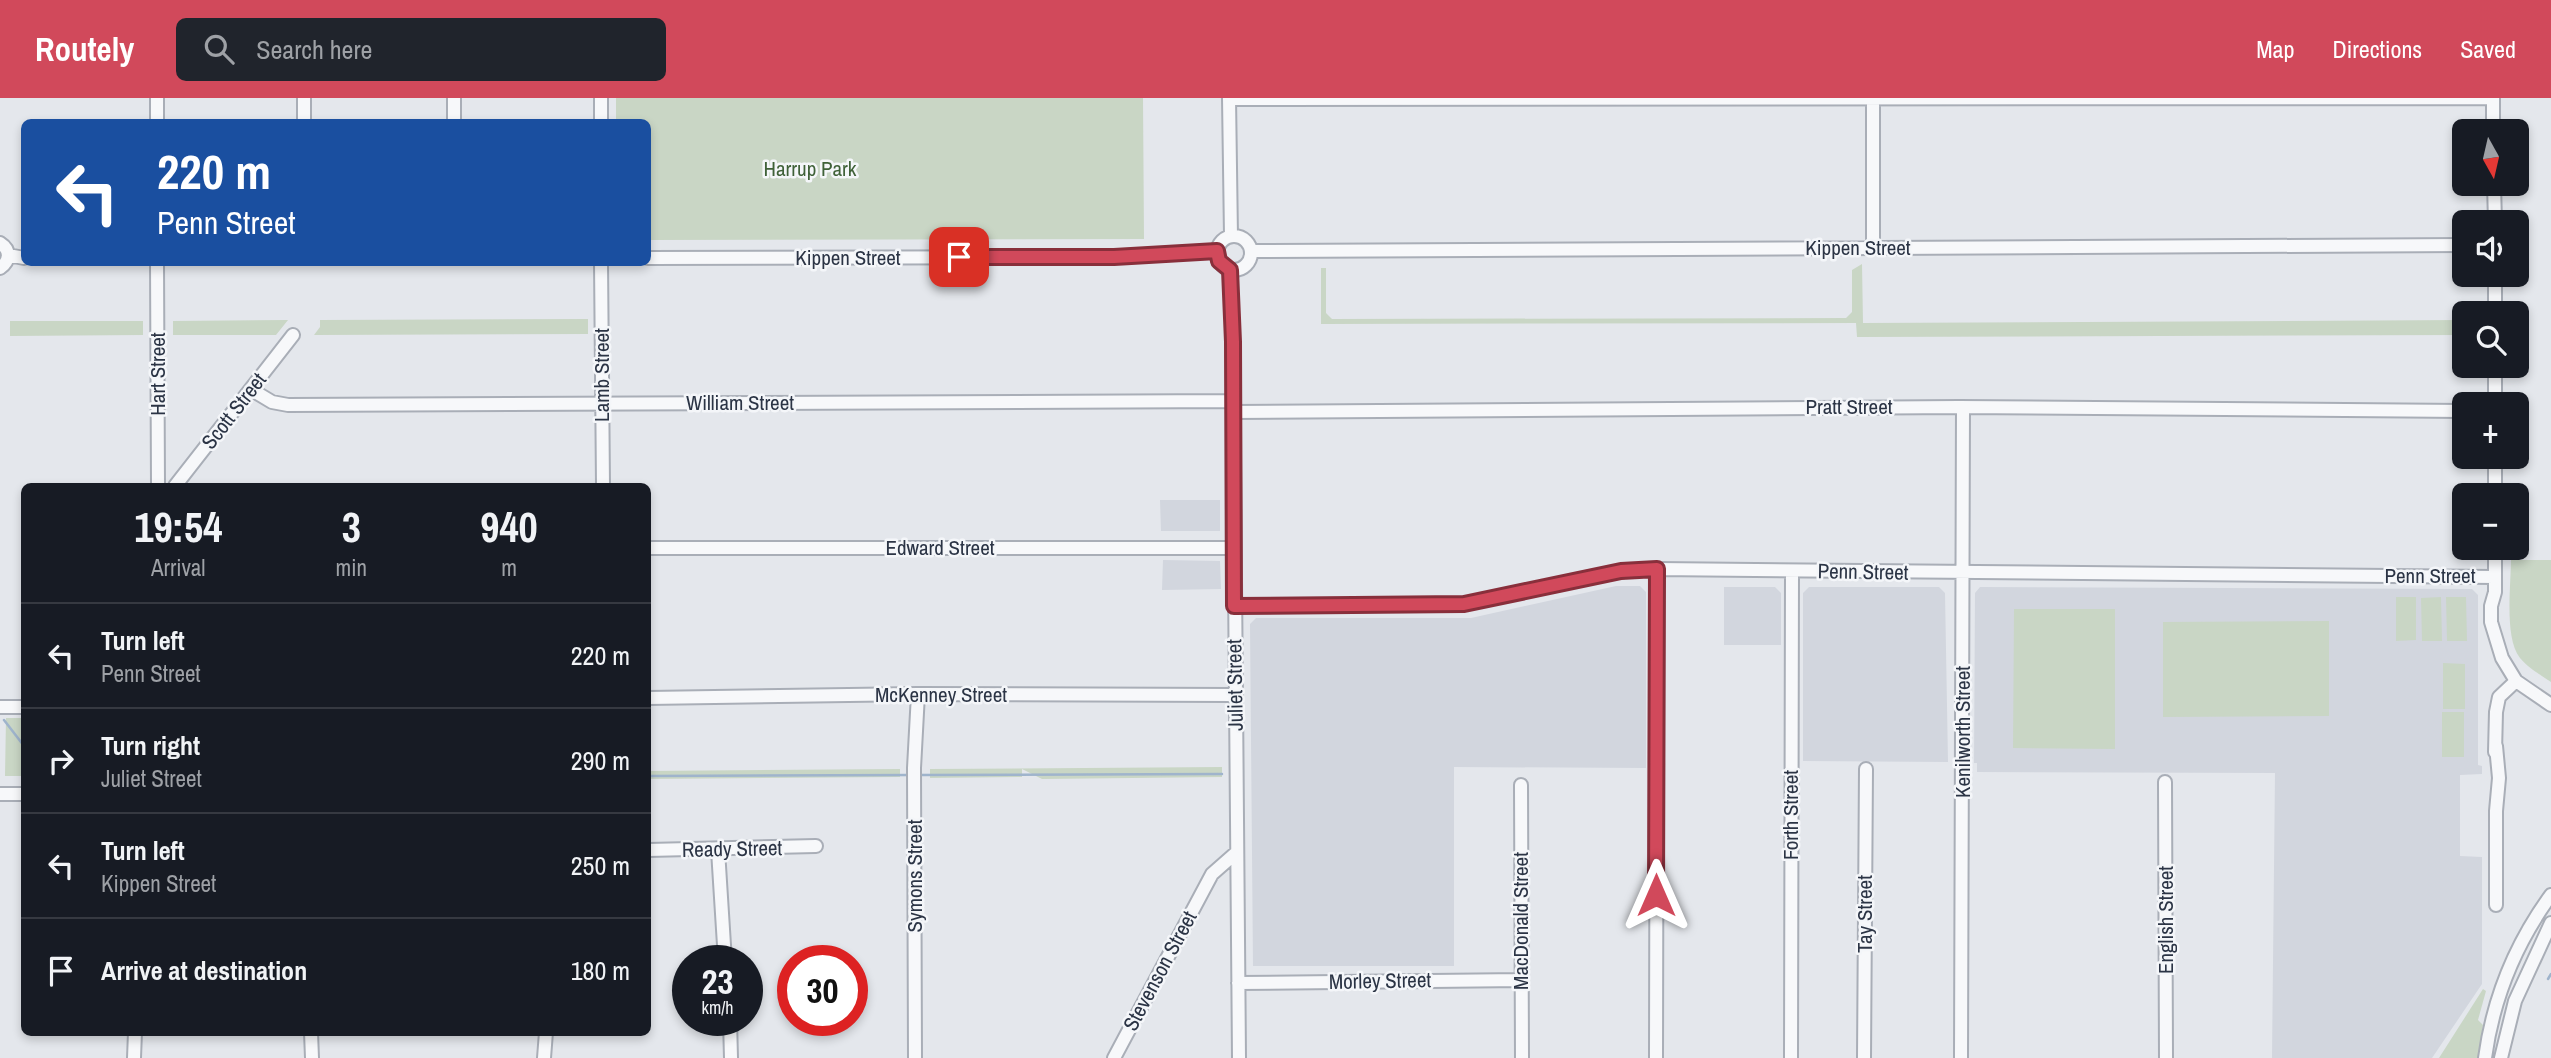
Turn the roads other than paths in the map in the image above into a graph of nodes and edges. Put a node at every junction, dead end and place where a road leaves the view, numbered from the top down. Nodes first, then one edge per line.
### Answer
1 (157, 98) edge
2 (304, 98) edge
3 (454, 98) edge
4 (601, 98) edge
5 (1229, 98) edge
6 (2493, 98) edge
7 (1873, 99) edge
8 (157, 119) edge
9 (304, 119) edge
10 (454, 119) edge
11 (601, 119) edge
12 (2493, 119) edge
13 (1231, 236) junction
14 (0, 243) edge
15 (2452, 245) edge
16 (1873, 248) junction
17 (1217, 251) junction
18 (1252, 251) junction
19 (8, 255) junction
20 (21, 257) edge
21 (651, 258) edge
22 (157, 266) edge
23 (601, 266) edge
24 (0, 268) edge
25 (1230, 270) junction
26 (293, 335) dead end
27 (252, 390) junction
28 (602, 403) junction
29 (1233, 406) junction
30 (1964, 407) junction
31 (2452, 411) edge
32 (158, 483) edge
33 (177, 483) edge
34 (603, 483) edge
35 (651, 548) edge
36 (1233, 548) junction
37 (2495, 560) edge
38 (1657, 569) junction
39 (1792, 572) junction
40 (1963, 573) junction
41 (2495, 577) junction
42 (1234, 606) junction
43 (2516, 681) junction
44 (918, 694) junction
45 (1235, 695) junction
46 (651, 698) edge
47 (2551, 705) edge
48 (0, 707) edge
49 (21, 707) edge
50 (1866, 769) dead end
51 (2165, 782) dead end
52 (1521, 785) dead end
53 (0, 794) edge
54 (21, 794) edge
55 (816, 846) dead end
56 (651, 850) edge
57 (718, 850) junction
58 (1237, 852) junction
59 (1237, 880) junction
60 (1206, 885) junction
61 (2551, 895) edge
62 (2496, 905) dead end
63 (2551, 923) edge
64 (725, 945) edge
65 (1522, 980) junction
66 (1238, 983) junction
67 (135, 1036) edge
68 (311, 1036) edge
69 (546, 1036) edge
70 (730, 1036) edge
71 (546, 1054) edge
72 (134, 1058) edge
73 (312, 1058) edge
74 (731, 1058) edge
75 (915, 1058) edge
76 (1114, 1058) edge
77 (1239, 1058) edge
78 (1522, 1058) edge
79 (1656, 1058) edge
80 (1791, 1058) edge
81 (1864, 1058) edge
82 (1961, 1058) edge
83 (2166, 1058) edge
84 (2485, 1058) edge
85 (2501, 1058) edge

1 - 8 street
2 - 9 street
3 - 10 street
4 - 11 street
5 - 7 street
5 - 13 street
6 - 7 street
6 - 12 street
7 - 16 street
13 - 17 street
13 - 18 street
14 - 19 street
15 - 16 street, Kippen Street
16 - 18 street, Kippen Street
17 - 21 street, Kippen Street
17 - 25 street
18 - 25 street
19 - 20 street
19 - 24 street
22 - 32 street, Hart Street
23 - 28 street, Lamb Street
25 - 29 street, Juliet Street
26 - 27 street, Scott Street
27 - 28 street, William Street
27 - 33 street, Scott Street
28 - 29 street, William Street
28 - 34 street, Lamb Street
29 - 30 street, Pratt Street
29 - 36 street, Juliet Street
30 - 31 street, Pratt Street
30 - 40 street, Kenilworth Street
35 - 36 street, Edward Street
36 - 42 street, Juliet Street
37 - 41 street
38 - 39 street, Penn Street
38 - 42 street, Penn Street
38 - 79 street
39 - 40 street, Penn Street
39 - 80 street, Forth Street
40 - 41 street, Penn Street
40 - 82 street, Kenilworth Street
41 - 43 street
42 - 45 street, Juliet Street
43 - 47 street
43 - 62 street
44 - 45 street, McKenney Street
44 - 46 street, McKenney Street
44 - 75 street, Symons Street
45 - 58 street, Juliet Street
48 - 49 street
50 - 81 street, Tay Street
51 - 83 street, English Street
52 - 65 street, MacDonald Street
53 - 54 street
55 - 57 street, Ready Street
56 - 57 street, Ready Street
57 - 64 street
58 - 59 street, Juliet Street
58 - 60 street, Stevenson Street
59 - 60 street
59 - 66 street, Juliet Street
60 - 76 street, Stevenson Street
61 - 84 street
63 - 85 street
65 - 66 street, Morley Street
65 - 78 street, MacDonald Street
66 - 77 street, Juliet Street
67 - 72 street
68 - 73 street
69 - 71 street
70 - 74 street

